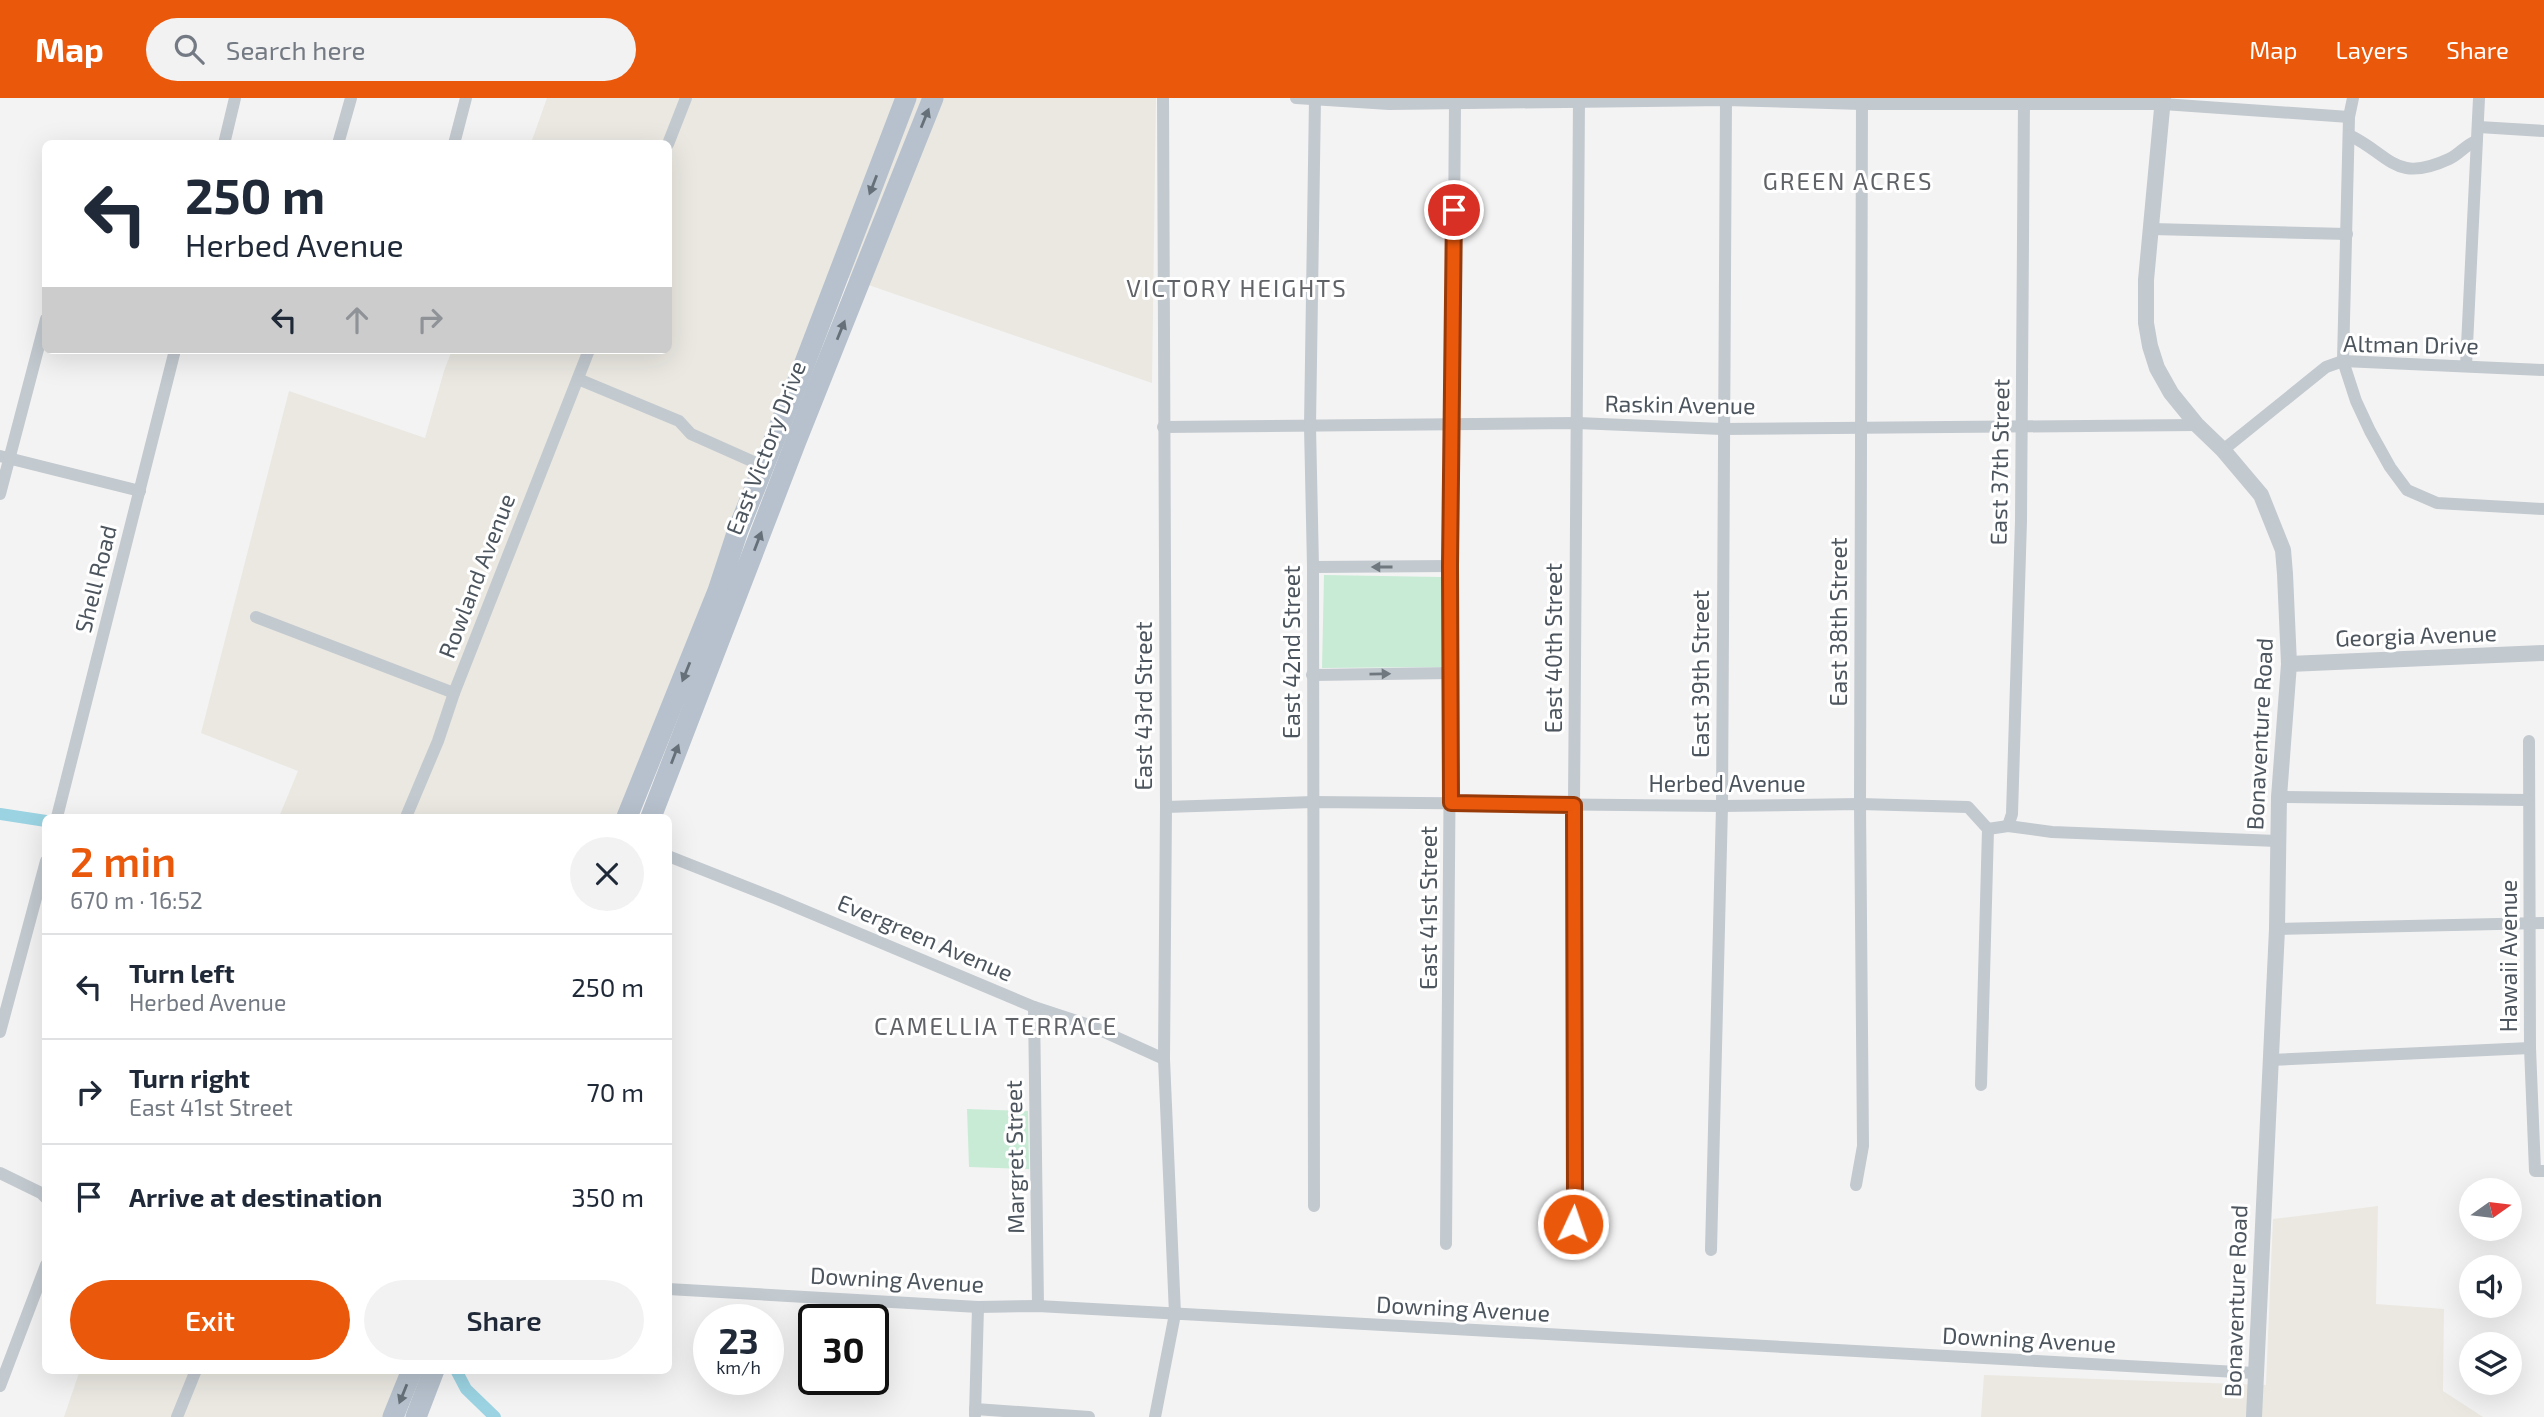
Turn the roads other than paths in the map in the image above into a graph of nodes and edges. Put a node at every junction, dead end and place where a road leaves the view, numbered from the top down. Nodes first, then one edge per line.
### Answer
1 (235, 98) edge
2 (351, 98) edge
3 (466, 98) edge
4 (686, 98) edge
5 (906, 98) edge
6 (933, 98) edge
7 (1163, 98) edge
8 (1296, 98) edge
9 (1315, 98) edge
10 (2353, 98) edge
11 (2478, 98) edge
12 (1578, 99) edge
13 (1726, 99) edge
14 (1863, 101) edge
15 (2024, 101) edge
16 (2163, 101) edge
17 (1455, 104) junction
18 (2349, 117) junction
19 (2479, 127) junction
20 (2544, 131) edge
21 (2349, 135) junction
22 (225, 140) edge
23 (339, 140) edge
24 (455, 140) edge
25 (670, 140) edge
26 (2476, 141) junction
27 (2152, 229) junction
28 (2347, 234) junction
29 (42, 332) edge
30 (174, 354) edge
31 (587, 354) edge
32 (2343, 361) junction
33 (2466, 366) junction
34 (2544, 370) edge
35 (578, 379) junction
36 (1577, 423) junction
37 (1453, 425) junction
38 (2022, 425) junction
39 (2197, 425) junction
40 (1310, 426) junction
41 (1861, 426) junction
42 (1163, 427) junction
43 (1723, 429) junction
44 (2223, 450) junction
45 (5, 457) edge
46 (763, 466) junction
47 (140, 491) junction
48 (0, 494) edge
49 (2544, 509) edge
50 (1450, 566) junction
51 (1313, 568) junction
52 (256, 617) dead end
53 (714, 630) junction
54 (2544, 653) edge
55 (2289, 664) junction
56 (1452, 673) junction
57 (1312, 675) junction
58 (454, 693) junction
59 (2529, 741) dead end
60 (2279, 797) junction
61 (2528, 800) junction
62 (1314, 802) junction
63 (1451, 803) junction
64 (1860, 804) junction
65 (1574, 805) junction
66 (1722, 806) junction
67 (1166, 807) junction
68 (58, 814) edge
69 (407, 814) edge
70 (629, 814) edge
71 (652, 814) edge
72 (2008, 826) junction
73 (1987, 829) junction
74 (2277, 841) junction
75 (672, 858) edge
76 (42, 877) edge
77 (2530, 923) junction
78 (2544, 923) edge
79 (2277, 929) junction
80 (1034, 1007) junction
81 (0, 1032) edge
82 (2530, 1048) junction
83 (1164, 1059) junction
84 (2270, 1060) junction
85 (1981, 1085) dead end
86 (2539, 1171) edge
87 (0, 1173) edge
88 (1856, 1185) dead end
89 (42, 1194) edge
90 (1314, 1206) dead end
91 (1573, 1224) dead end
92 (1447, 1244) dead end
93 (1711, 1250) dead end
94 (42, 1276) edge
95 (672, 1289) edge
96 (1038, 1306) junction
97 (978, 1307) junction
98 (1175, 1314) junction
99 (2255, 1373) junction
100 (194, 1374) edge
101 (410, 1374) edge
102 (432, 1374) edge
103 (0, 1386) edge
104 (975, 1413) edge
105 (177, 1417) edge
106 (393, 1417) edge
107 (416, 1417) edge
108 (1089, 1417) edge
109 (1155, 1417) edge
110 (2254, 1417) edge

1 - 22 street
2 - 23 street
3 - 24 street
4 - 25 street
5 -> 46 main road, East Victory Drive
53 -> 6 main road, East Victory Drive
7 - 42 street, East 43rd Street
8 - 9 street
9 - 17 street
9 - 40 street, East 42nd Street
10 - 18 street
11 - 19 street
12 - 13 street
12 - 17 street
12 - 36 street, East 40th Street
13 - 14 street
13 - 43 street, East 39th Street
14 - 15 street
14 - 41 street, East 38th Street
15 - 16 street
15 - 38 street, East 37th Street
16 - 18 street
16 - 27 street, Bonaventure Road
17 - 37 street, East 41st Street
18 - 21 street
19 - 20 street
19 - 26 street
21 - 26 street
21 - 28 street
26 - 33 street
27 - 28 street
27 - 39 street, Bonaventure Road
28 - 32 street
29 - 45 street
30 - 47 street, Shell Road
31 - 35 street, Rowland Avenue
32 - 33 street, Altman Drive
32 - 44 street, Altman Drive
32 - 49 street
33 - 34 street, Altman Drive
35 - 46 street
35 - 58 street, Rowland Avenue
36 - 37 street, Raskin Avenue
36 - 43 street, Raskin Avenue
36 - 65 street, East 40th Street
37 - 40 street, Raskin Avenue
37 - 50 street, East 41st Street
38 - 39 street, Raskin Avenue
38 - 41 street, Raskin Avenue
38 - 72 street, East 37th Street
39 - 44 street, Bonaventure Road
40 - 42 street, Raskin Avenue
40 - 51 street, East 42nd Street
41 - 43 street, Raskin Avenue
41 - 64 street, East 38th Street
42 - 67 street, East 43rd Street
43 - 66 street, East 39th Street
44 - 55 street, Bonaventure Road
45 - 47 street
45 - 48 street
46 - 53 main road, East Victory Drive
47 - 68 street, Shell Road
50 -> 51 street
50 - 56 street, East 41st Street
51 - 57 street, East 42nd Street
52 - 58 street
53 -> 70 main road, East Victory Drive
71 -> 53 main road, East Victory Drive
54 - 55 street, Georgia Avenue
55 - 60 street, Bonaventure Road
57 -> 56 street
56 - 63 street, East 41st Street
57 - 62 street, East 42nd Street
58 - 69 street, Rowland Avenue
59 - 61 street, Hawaii Avenue
60 - 61 street
60 - 74 street, Bonaventure Road
61 - 77 street, Hawaii Avenue
62 - 63 street, Herbed Avenue
62 - 67 street, Herbed Avenue
62 - 90 street, East 42nd Street
63 - 65 street, Herbed Avenue
63 - 92 street, East 41st Street
64 - 66 street, Herbed Avenue
64 - 73 street, Herbed Avenue
64 - 88 street, East 38th Street
65 - 66 street, Herbed Avenue
65 - 91 street, East 40th Street
66 - 93 street, East 39th Street
67 - 83 street, East 43rd Street
72 - 73 street
72 - 74 street
73 - 85 street
74 - 79 street, Bonaventure Road
75 - 80 street, Evergreen Avenue
76 - 81 street
77 - 78 street
77 - 79 street
77 - 82 street, Hawaii Avenue
79 - 84 street, Bonaventure Road
80 - 83 street, Evergreen Avenue
80 - 96 street, Margret Street
82 - 84 street
82 - 86 street, Hawaii Avenue
83 - 98 street, East 43rd Street
84 - 99 street, Bonaventure Road
87 - 89 street
94 - 103 street
95 - 97 street, Downing Avenue
96 - 97 street, Downing Avenue
96 - 98 street, Downing Avenue
97 - 104 street
98 - 99 street, Downing Avenue
98 - 109 street, East 43rd Street
99 - 110 street, Bonaventure Road
100 - 105 street
101 -> 106 main road
102 - 107 main road
104 - 108 street

